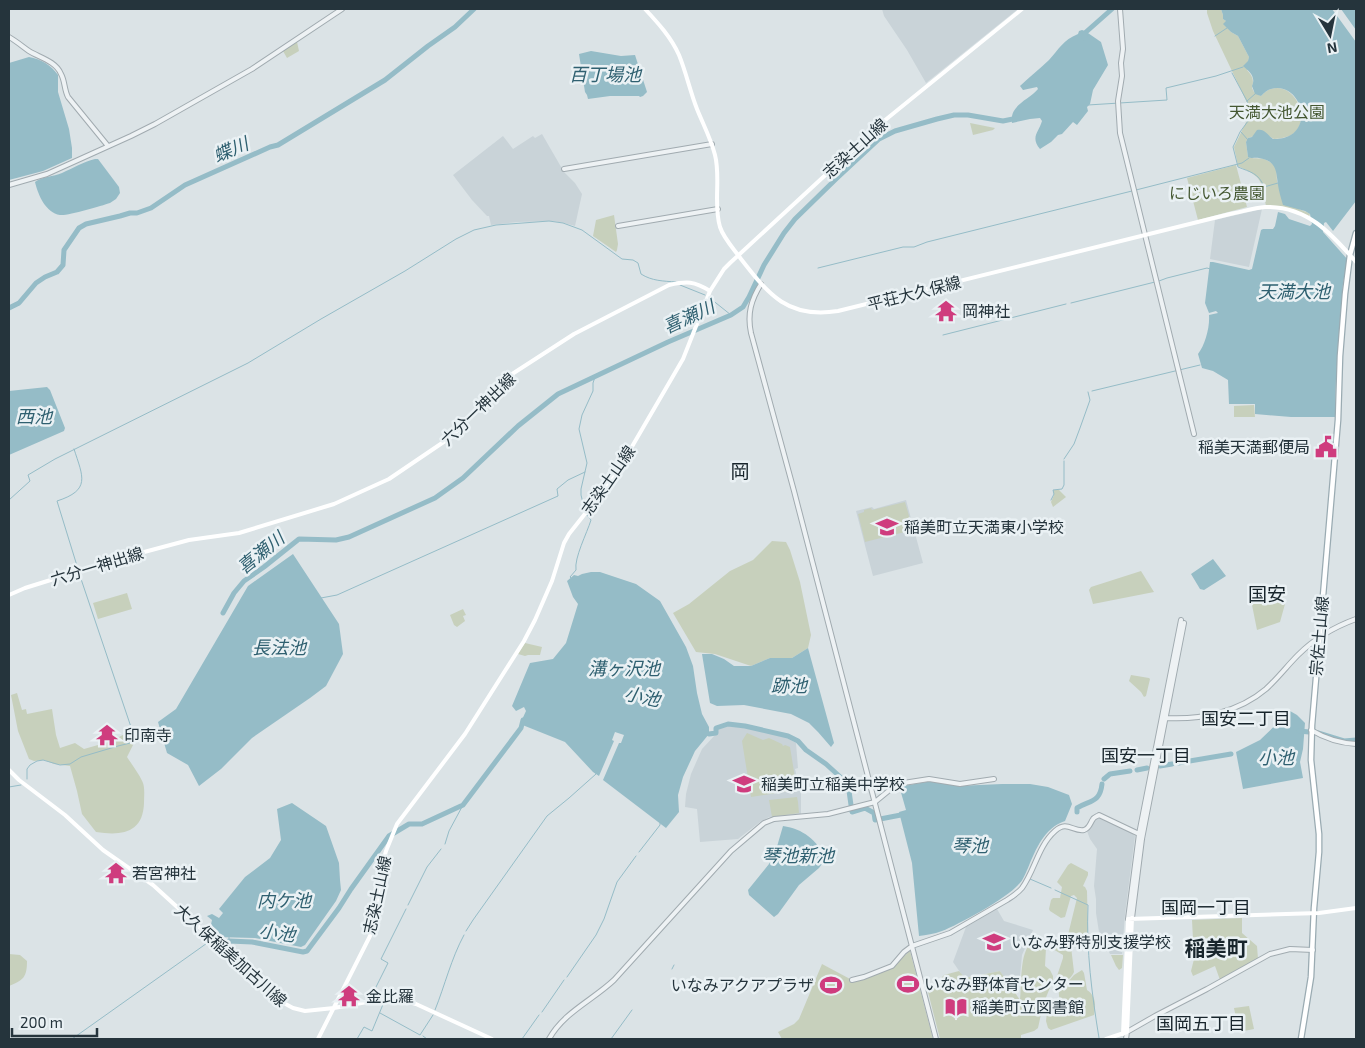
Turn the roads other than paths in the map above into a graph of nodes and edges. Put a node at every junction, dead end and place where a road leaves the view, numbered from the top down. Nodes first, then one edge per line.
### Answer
1 (342, 9) edge
2 (645, 9) edge
3 (1022, 9) edge
4 (1120, 9) edge
5 (9, 37) edge
6 (712, 144) junction
7 (108, 146) junction
8 (564, 169) dead end
9 (9, 185) edge
10 (718, 209) junction
11 (618, 226) dead end
12 (1356, 233) edge
13 (1145, 236) junction
14 (739, 255) junction
15 (1350, 255) junction
16 (1356, 262) edge
17 (760, 283) junction
18 (710, 291) junction
19 (1194, 434) dead end
20 (9, 596) edge
21 (1356, 619) edge
22 (1182, 621) dead end
23 (1319, 637) junction
24 (1164, 717) junction
25 (1311, 730) junction
26 (1356, 744) edge
27 (9, 770) edge
28 (994, 779) dead end
29 (875, 802) junction
30 (1139, 834) junction
31 (1142, 839) junction
32 (1356, 908) edge
33 (1314, 913) junction
34 (1130, 919) junction
35 (912, 946) junction
36 (1313, 950) junction
37 (852, 980) dead end
38 (334, 1008) junction
39 (1125, 1033) junction
40 (318, 1039) edge
41 (492, 1039) edge
42 (550, 1039) edge
43 (936, 1039) edge
44 (1106, 1039) edge
45 (1122, 1039) edge
46 (1126, 1039) edge
47 (1300, 1039) edge

1 - 7 street
2 - 6 main road, 平荘大久保線
3 - 14 main road, 志染土山線
4 - 13 street
5 - 7 street
6 - 8 street
6 - 10 main road, 平荘大久保線
7 - 9 street
10 - 11 street
10 - 14 main road, 平荘大久保線
12 - 15 main road, 宗佐土山線
13 - 15 main road, 平荘大久保線
13 - 17 main road, 平荘大久保線
13 - 19 street
14 - 17 main road, 平荘大久保線
14 - 18 main road, 志染土山線
15 - 16 main road, 平荘大久保線
15 - 23 main road, 宗佐土山線
17 - 29 street
18 - 20 main road, 六分一神出線
18 - 38 main road, 志染土山線
21 - 23 street
22 - 24 street
23 - 24 street
23 - 25 main road, 宗佐土山線
24 - 30 street
24 - 31 street
25 - 26 street
25 - 33 main road, 宗佐土山線
27 - 38 main road, 大久保稲美加古川線
28 - 29 street
29 - 35 street
29 - 42 street
30 - 31 street
30 - 34 street
30 - 35 street
31 - 34 street
32 - 33 main road
33 - 34 main road
33 - 36 main road, 宗佐土山線
34 - 39 main road
35 - 37 street
35 - 43 street
36 - 39 street
36 - 47 main road, 宗佐土山線
38 - 40 main road, 志染土山線
38 - 41 main road, 大久保稲美加古川線
39 - 44 main road
39 - 45 street
39 - 46 street

